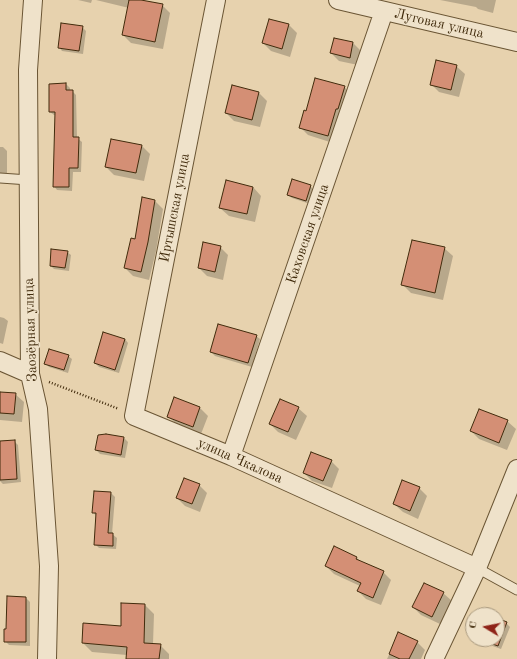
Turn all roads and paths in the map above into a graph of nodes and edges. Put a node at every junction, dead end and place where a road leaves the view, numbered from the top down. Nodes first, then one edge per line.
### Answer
1 (33, 0) edge
2 (216, 0) edge
3 (338, 0) edge
4 (384, 11) junction
5 (517, 42) edge
6 (0, 178) edge
7 (29, 180) junction
8 (0, 362) edge
9 (30, 374) junction
10 (134, 416) junction
11 (231, 456) junction
12 (517, 469) edge
13 (477, 568) junction
14 (517, 590) edge
15 (47, 659) edge
16 (434, 659) edge

1 - 7 street, Заозёрная улица
2 - 10 street, Иртышская улица
3 - 4 street, Луговая улица
4 - 5 street, Луговая улица
4 - 11 street, Каховская улица
6 - 7 lane
7 - 9 street, Заозёрная улица
8 - 9 street
9 - 10 path
9 - 15 street, Заозёрная улица
10 - 11 street, улица Чкалова
11 - 13 street, улица Чкалова
12 - 13 street
13 - 14 lane
13 - 16 street

